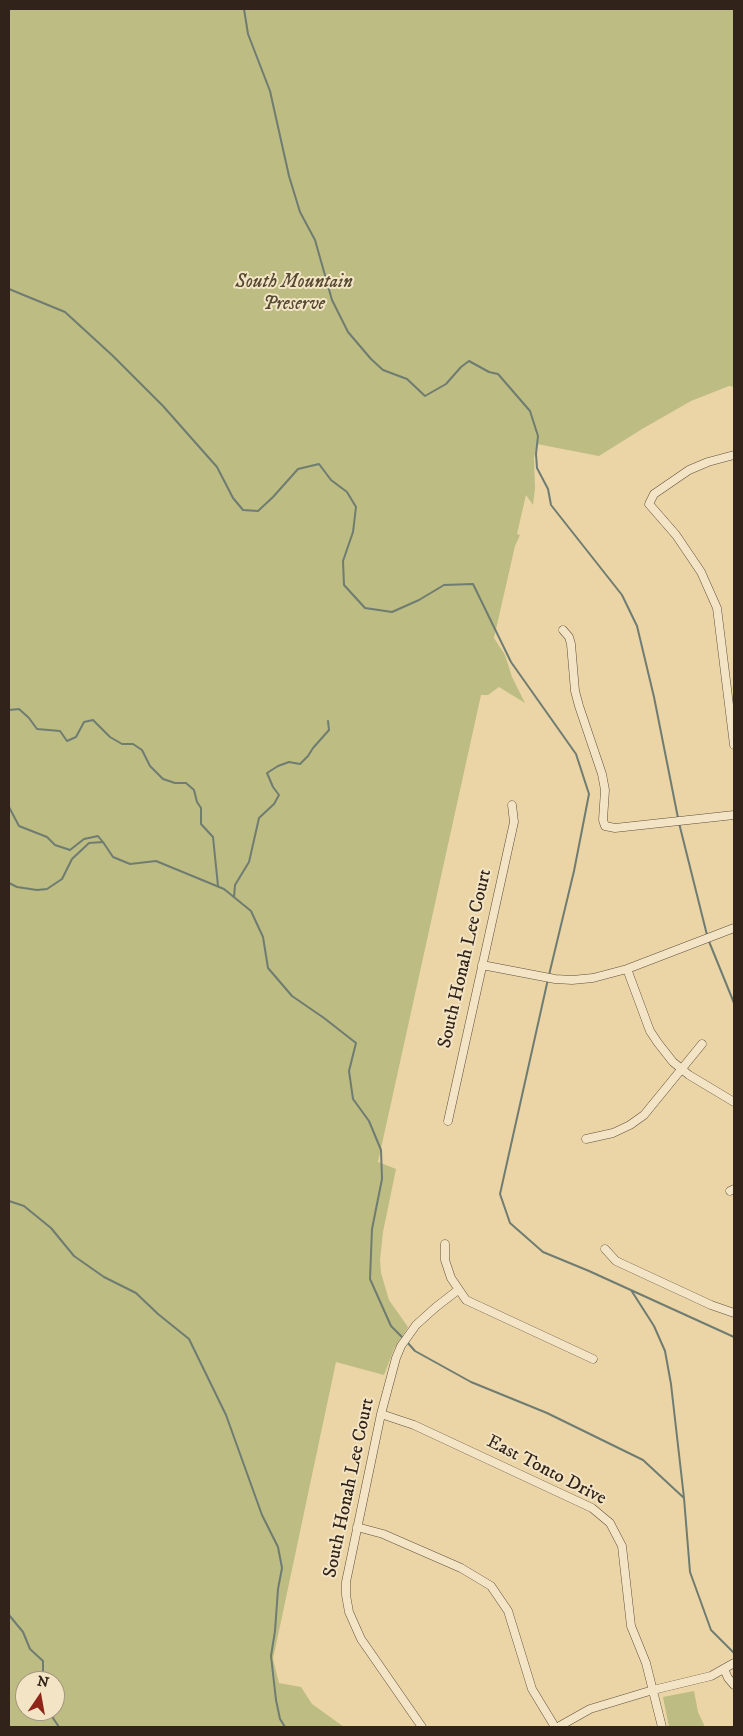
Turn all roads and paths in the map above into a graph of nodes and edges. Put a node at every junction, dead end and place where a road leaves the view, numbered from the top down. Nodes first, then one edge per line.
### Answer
1 (734, 455) edge
2 (563, 630) dead end
3 (734, 745) edge
4 (512, 805) dead end
5 (734, 815) edge
6 (734, 928) edge
7 (482, 965) junction
8 (627, 969) junction
9 (702, 1044) dead end
10 (681, 1069) junction
11 (734, 1102) edge
12 (448, 1121) dead end
13 (586, 1139) dead end
14 (445, 1244) dead end
15 (605, 1249) dead end
16 (458, 1290) junction
17 (734, 1313) edge
18 (593, 1359) dead end
19 (381, 1414) junction
20 (357, 1528) junction
21 (734, 1664) edge
22 (724, 1669) junction
23 (734, 1685) edge
24 (653, 1690) junction
25 (422, 1727) edge
26 (557, 1727) edge
27 (662, 1727) edge

1 - 3 street
2 - 5 street
4 - 7 street, South Honah Lee Court
6 - 8 street
7 - 8 street
7 - 12 street, South Honah Lee Court
8 - 10 street
9 - 10 street
10 - 11 street
10 - 13 street
14 - 16 street
15 - 17 street
16 - 18 street
16 - 19 street, South Honah Lee Court
19 - 20 street, South Honah Lee Court
19 - 24 street, East Tonto Drive
20 - 25 street, South Honah Lee Court
20 - 26 street
21 - 22 street
22 - 23 street
22 - 24 street
24 - 26 street
24 - 27 street, East Tonto Drive

